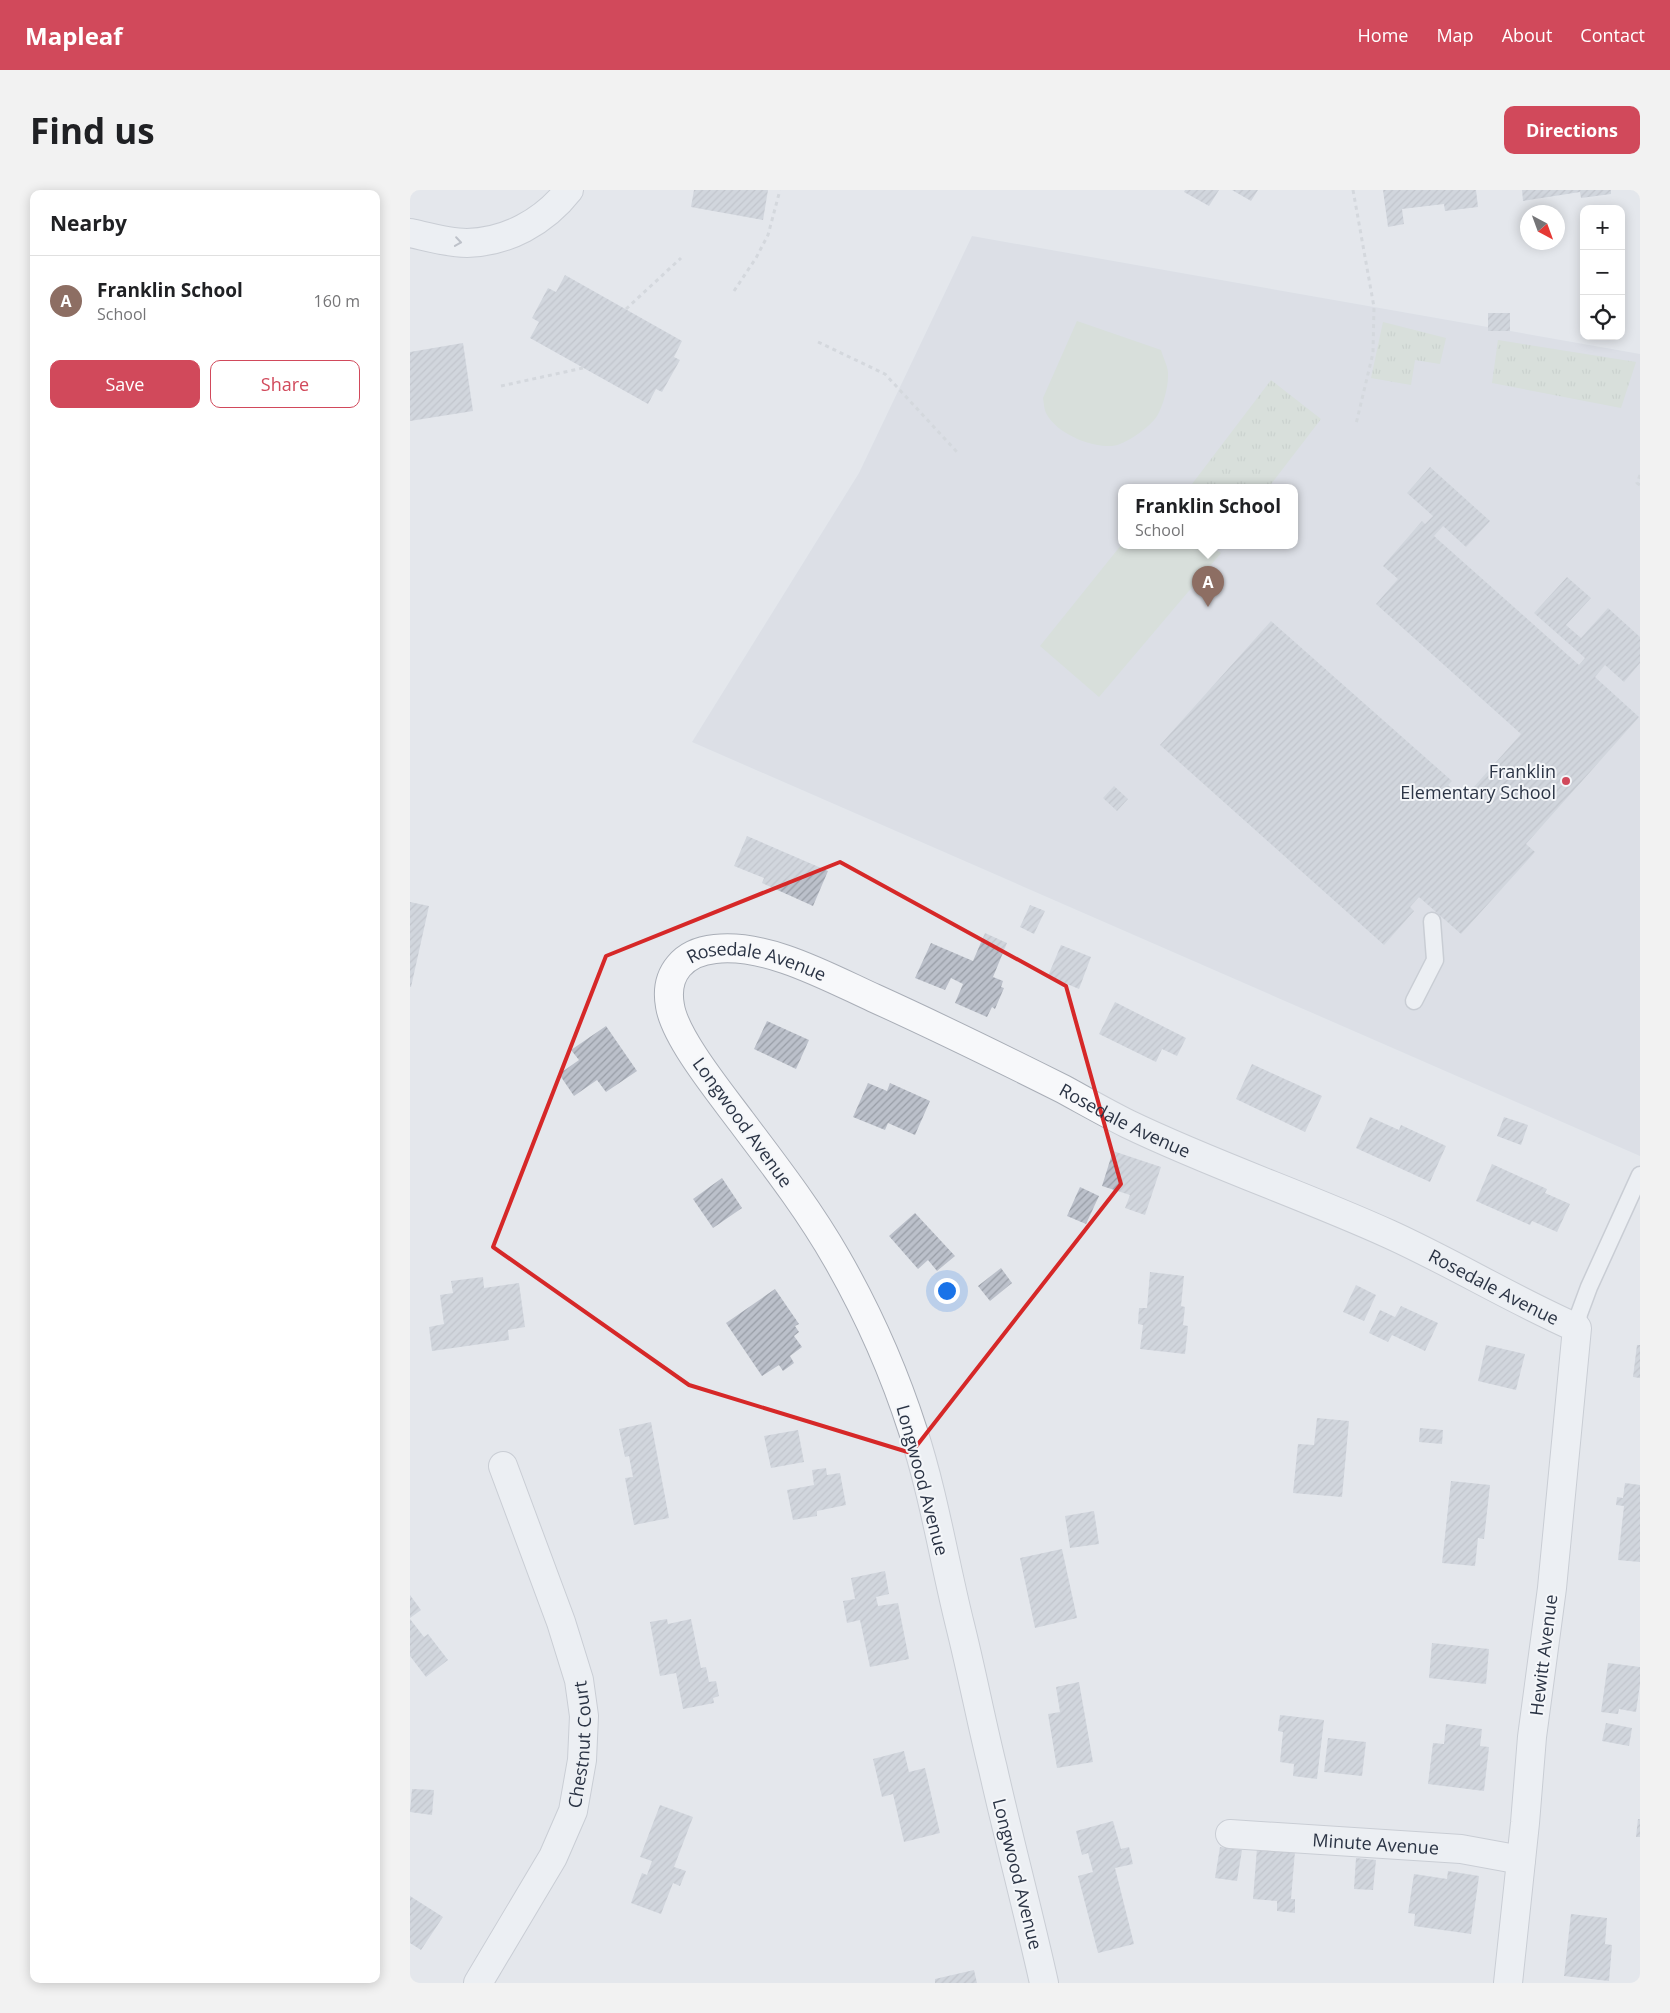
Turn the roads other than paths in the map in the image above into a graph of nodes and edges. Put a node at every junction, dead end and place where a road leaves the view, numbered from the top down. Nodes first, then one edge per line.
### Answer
1 (568, 190) edge
2 (410, 233) edge
3 (1432, 921) dead end
4 (675, 973) joint
5 (1414, 1001) dead end
6 (1638, 1178) edge
7 (1577, 1328) junction
8 (503, 1466) dead end
9 (1230, 1834) dead end
10 (1521, 1860) junction
11 (478, 1983) edge
12 (1044, 1983) edge
13 (1508, 1983) edge

2 -> 1 street
3 - 5 lane
4 - 7 street, Rosedale Avenue
4 - 12 street, Longwood Avenue
6 - 7 lane
7 - 10 street, Hewitt Avenue
8 - 11 street, Chestnut Court
9 - 10 street, Minute Avenue
10 - 13 street, Hewitt Avenue

